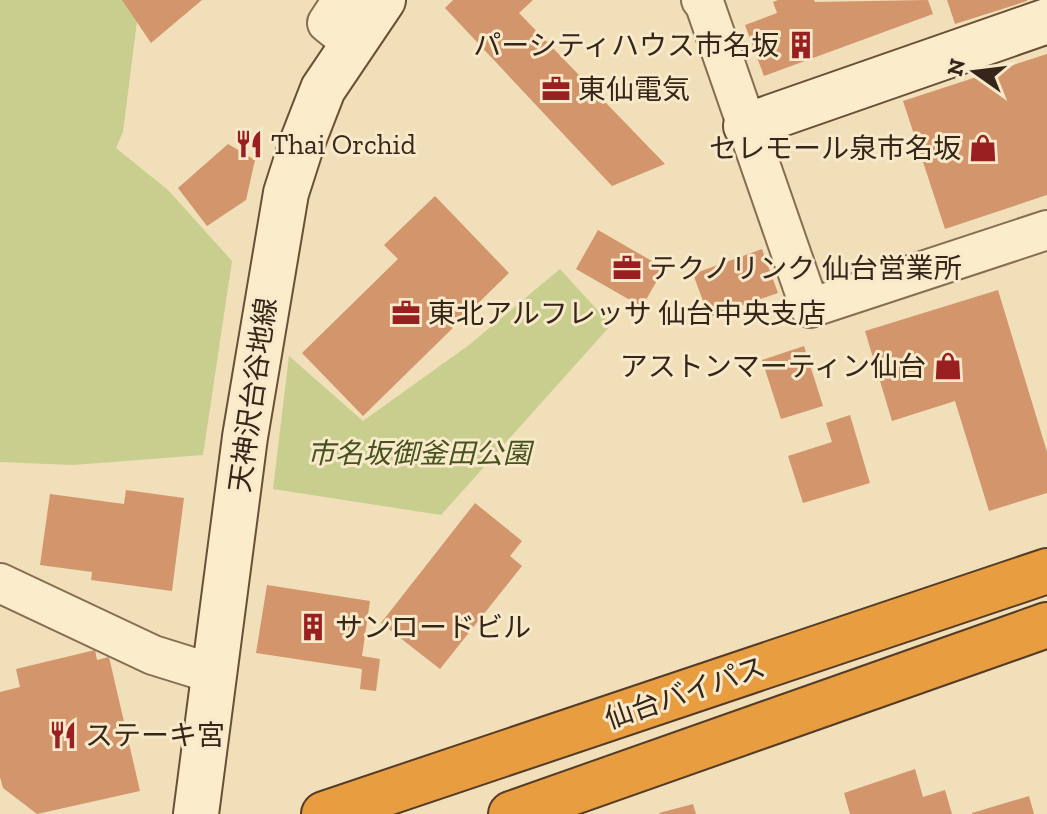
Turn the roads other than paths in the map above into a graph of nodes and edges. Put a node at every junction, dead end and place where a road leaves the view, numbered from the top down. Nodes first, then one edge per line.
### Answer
1 (342, 0) edge
2 (383, 0) edge
3 (705, 2) edge
4 (1047, 21) edge
5 (353, 44) junction
6 (746, 126) junction
7 (1047, 230) edge
8 (1047, 571) edge
9 (0, 583) edge
10 (1047, 625) edge
11 (214, 674) junction
12 (196, 814) edge
13 (324, 814) edge
14 (511, 814) edge

1 - 5 street
2 - 5 street, 天神沢台谷地線
3 - 6 street
4 - 6 street
5 - 11 street, 天神沢台谷地線
6 - 7 street
8 - 13 highway, 仙台バイパス
9 - 11 street
10 - 14 highway, 仙台バイパス
11 - 12 street, 天神沢台谷地線

